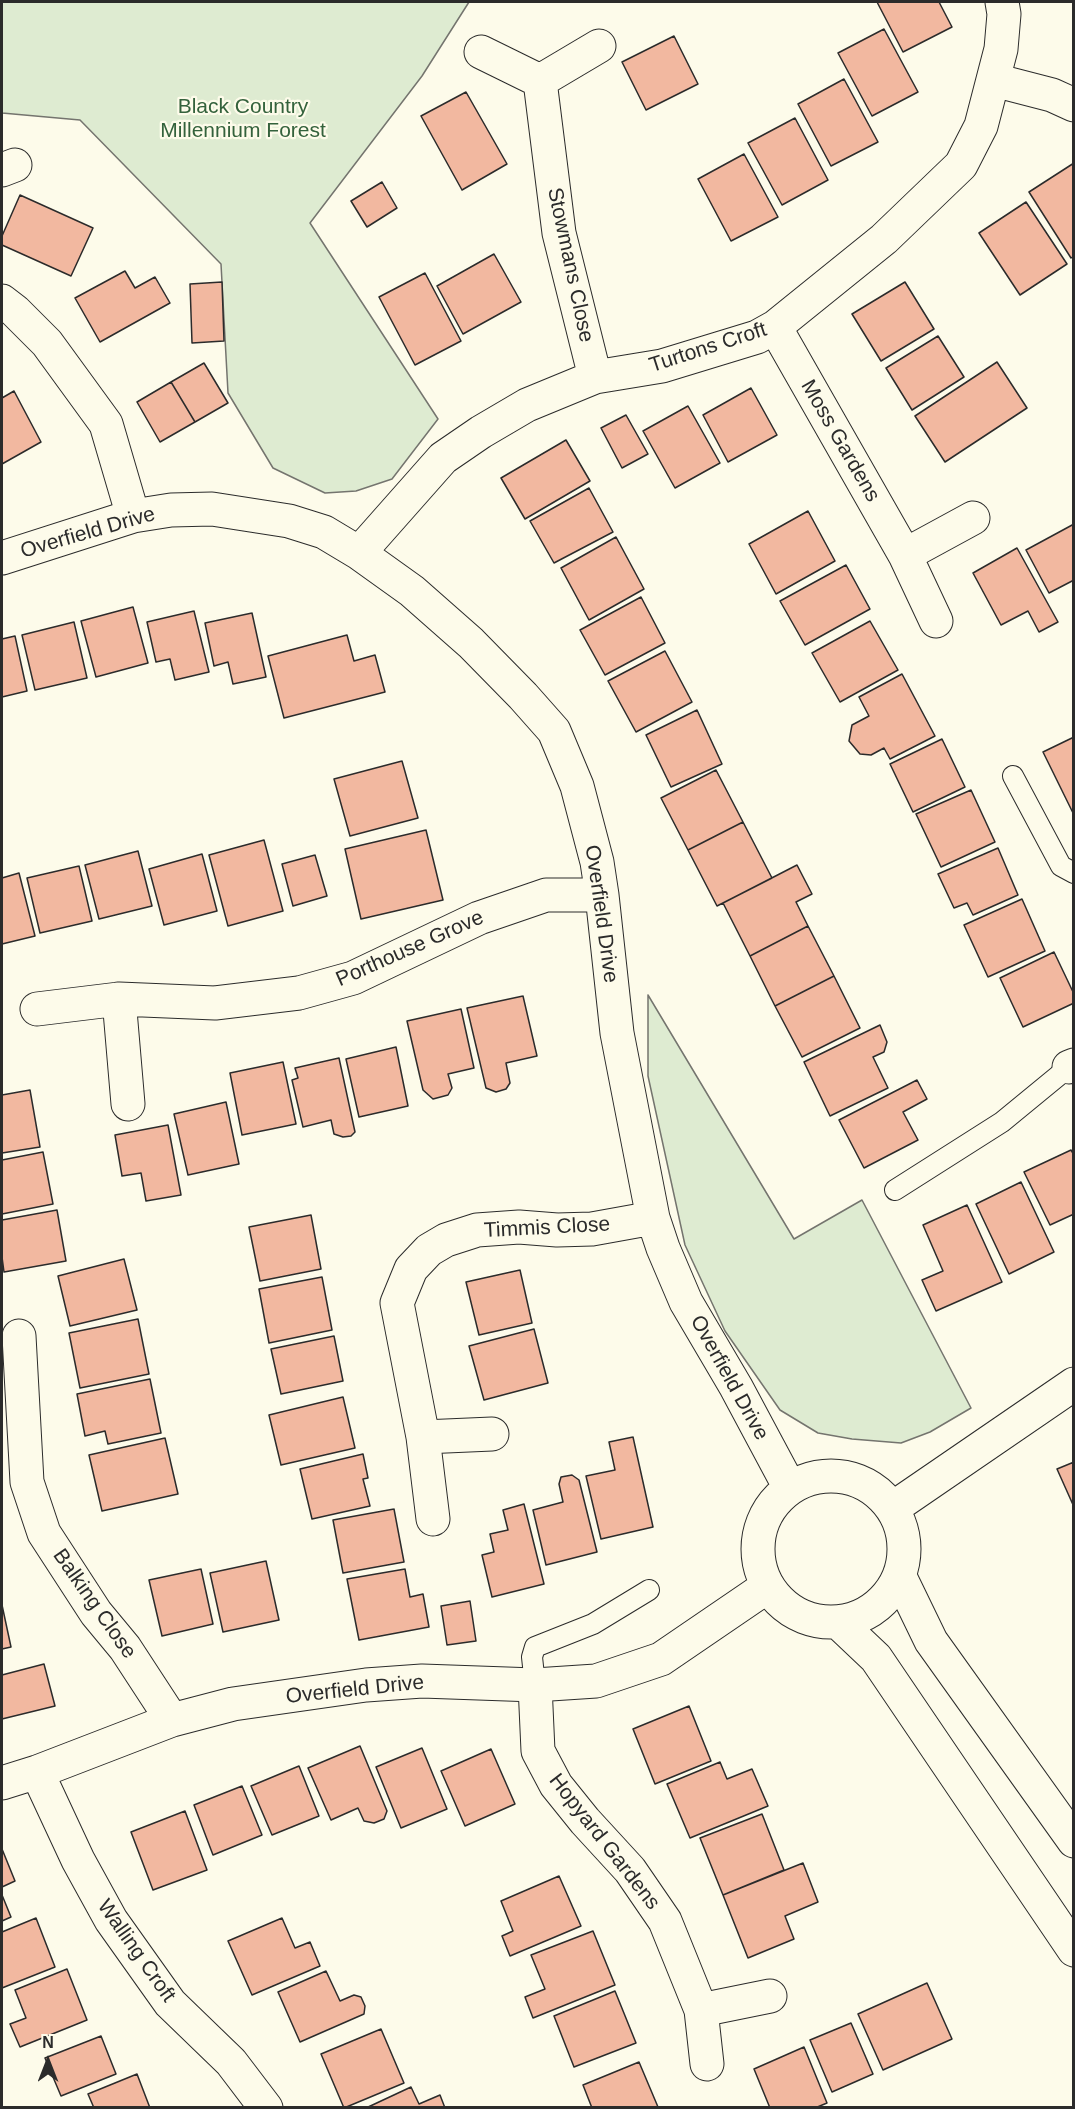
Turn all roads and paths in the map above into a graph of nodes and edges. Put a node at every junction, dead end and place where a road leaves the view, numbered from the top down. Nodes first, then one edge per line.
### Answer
1 (1002, 2) edge
2 (598, 46) dead end
3 (481, 52) dead end
4 (994, 80) junction
5 (540, 81) junction
6 (1074, 105) edge
7 (2, 301) edge
8 (775, 327) junction
9 (595, 377) junction
10 (133, 516) junction
11 (973, 518) dead end
12 (359, 553) junction
13 (905, 555) junction
14 (2, 558) edge
15 (936, 621) dead end
16 (1013, 776) dead end
17 (1074, 873) edge
18 (603, 895) junction
19 (119, 999) junction
20 (38, 1008) dead end
21 (1071, 1066) edge
22 (128, 1104) dead end
23 (895, 1190) dead end
24 (652, 1218) junction
25 (19, 1336) dead end
26 (1074, 1384) edge
27 (492, 1434) dead end
28 (423, 1437) junction
29 (14, 1484) edge
30 (790, 1488) junction
31 (893, 1508) junction
32 (434, 1519) dead end
33 (900, 1577) junction
34 (768, 1586) junction
35 (649, 1590) dead end
36 (838, 1622) junction
37 (535, 1685) junction
38 (172, 1720) junction
39 (38, 1772) junction
40 (2, 1783) edge
41 (1074, 1841) edge
42 (1074, 1950) edge
43 (770, 1996) dead end
44 (701, 2010) junction
45 (707, 2064) dead end
46 (266, 2108) edge

1 - 4 street, Turtons Croft
2 - 5 street
3 - 5 street
4 - 6 street
4 - 8 street, Turtons Croft
5 - 9 street, Stowmans Close
7 - 10 street
8 - 9 street, Turtons Croft
8 - 13 street, Moss Gardens
9 - 12 street, Turtons Croft
10 - 12 street, Overfield Drive
10 - 14 street, Overfield Drive
11 - 13 street
12 - 18 street, Overfield Drive
13 - 15 street, Moss Gardens
16 - 17 lane
18 - 19 street, Porthouse Grove
18 - 24 street, Overfield Drive
19 - 20 street, Porthouse Grove
19 - 22 street
21 - 23 lane
24 - 28 street, Timmis Close
24 - 30 street, Overfield Drive
25 - 29 street, Balking Close
26 - 31 street
27 - 28 street
28 - 32 street, Timmis Close
29 - 38 street, Balking Close
30 - 31 street
30 - 34 street
31 - 33 street
33 - 36 street
33 - 41 street
34 - 36 street
34 - 37 street, Overfield Drive
35 - 37 lane
36 - 42 street
37 - 38 street, Overfield Drive
37 - 44 street, Hopyard Gardens
38 - 39 street, Overfield Drive
39 - 40 street, Overfield Drive
39 - 46 street, Walling Croft
43 - 44 street
44 - 45 street, Hopyard Gardens

